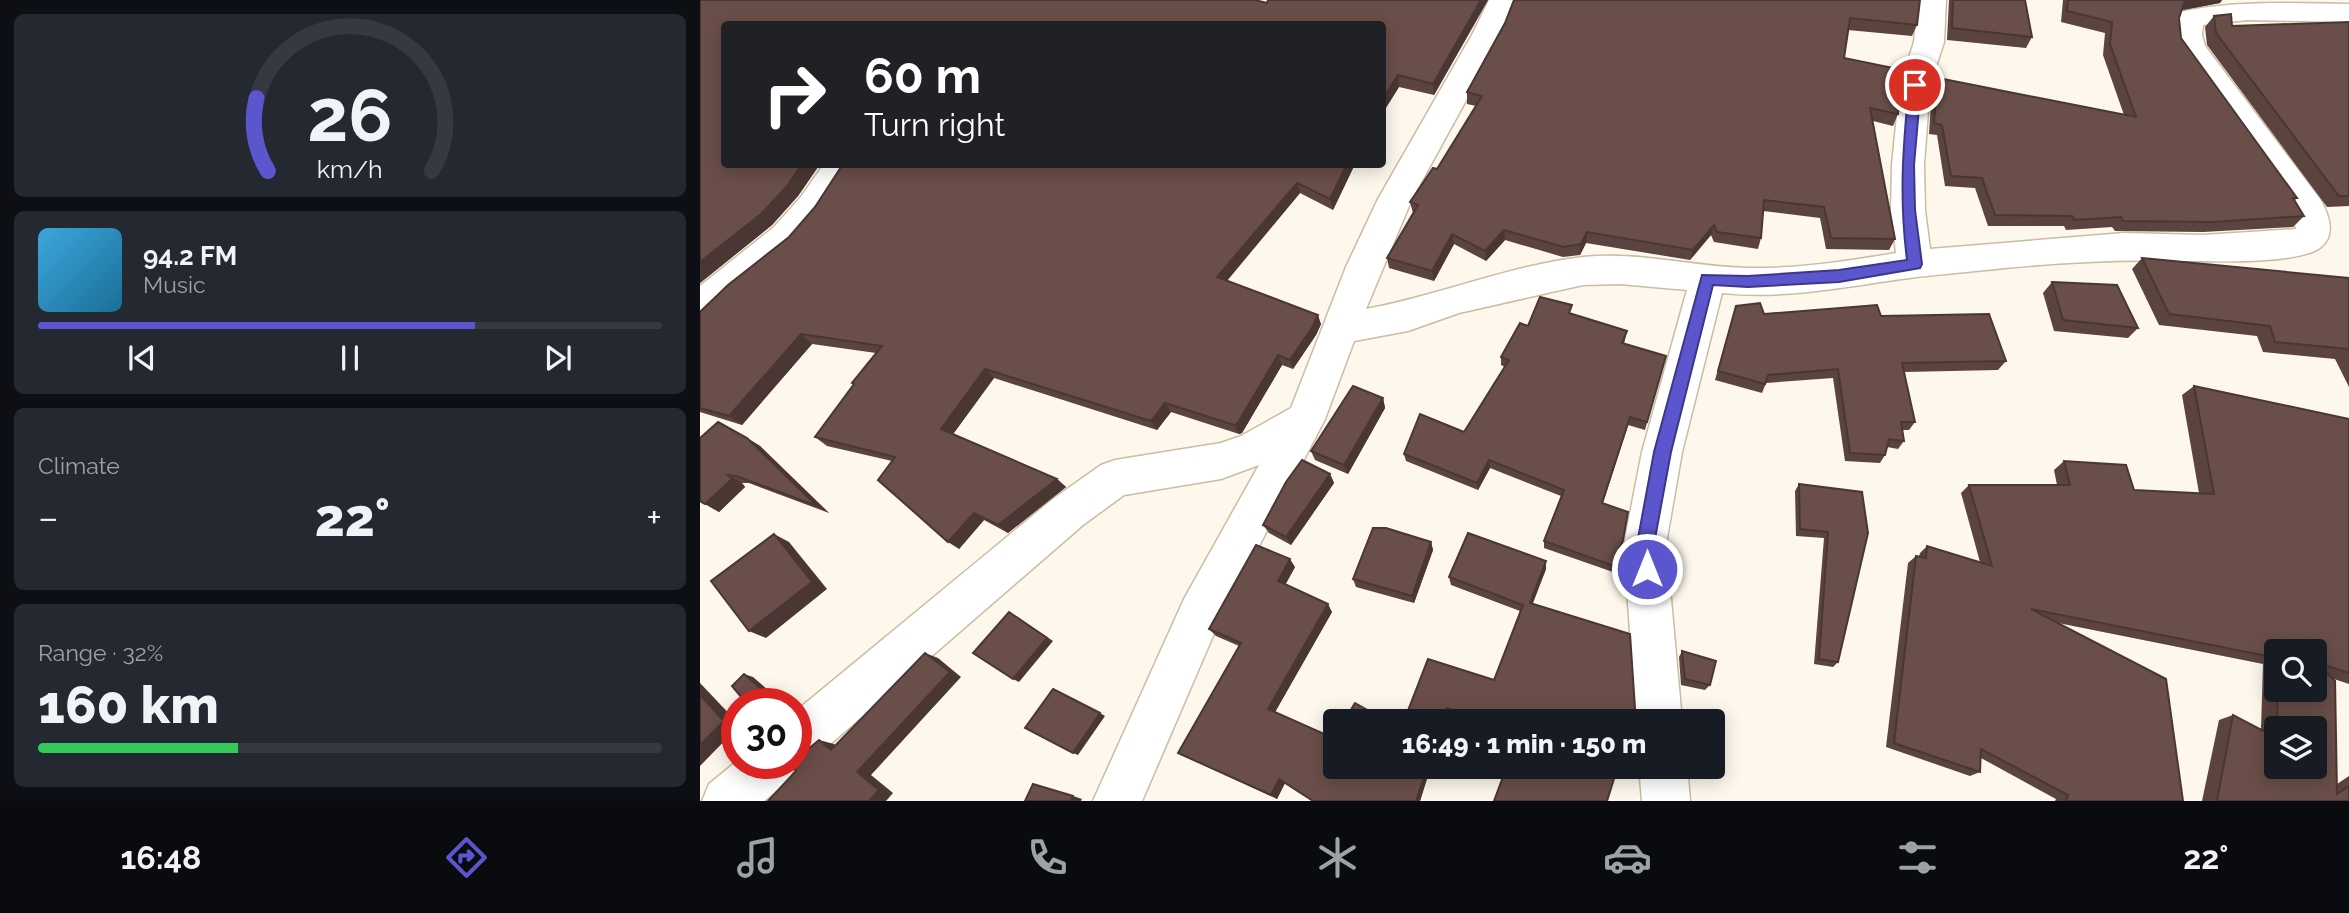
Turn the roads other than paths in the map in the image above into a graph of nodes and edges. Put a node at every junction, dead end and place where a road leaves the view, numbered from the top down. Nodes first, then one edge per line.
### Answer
1 (1503, 0) edge
2 (1932, 0) edge
3 (2349, 13) edge
4 (839, 168) edge
5 (1915, 264) junction
6 (1707, 279) junction
7 (700, 309) edge
8 (1342, 328) junction
9 (1306, 419) junction
10 (1658, 709) edge
11 (812, 728) edge
12 (753, 779) edge
13 (1663, 779) edge
14 (726, 801) edge
15 (1117, 801) edge
16 (1666, 801) edge

1 - 8 street
2 - 5 street
3 - 5 street
4 - 7 street
5 - 6 street
6 - 8 street
6 - 10 street
8 - 9 street
9 - 11 street
9 - 15 street
12 - 14 street
13 - 16 street

